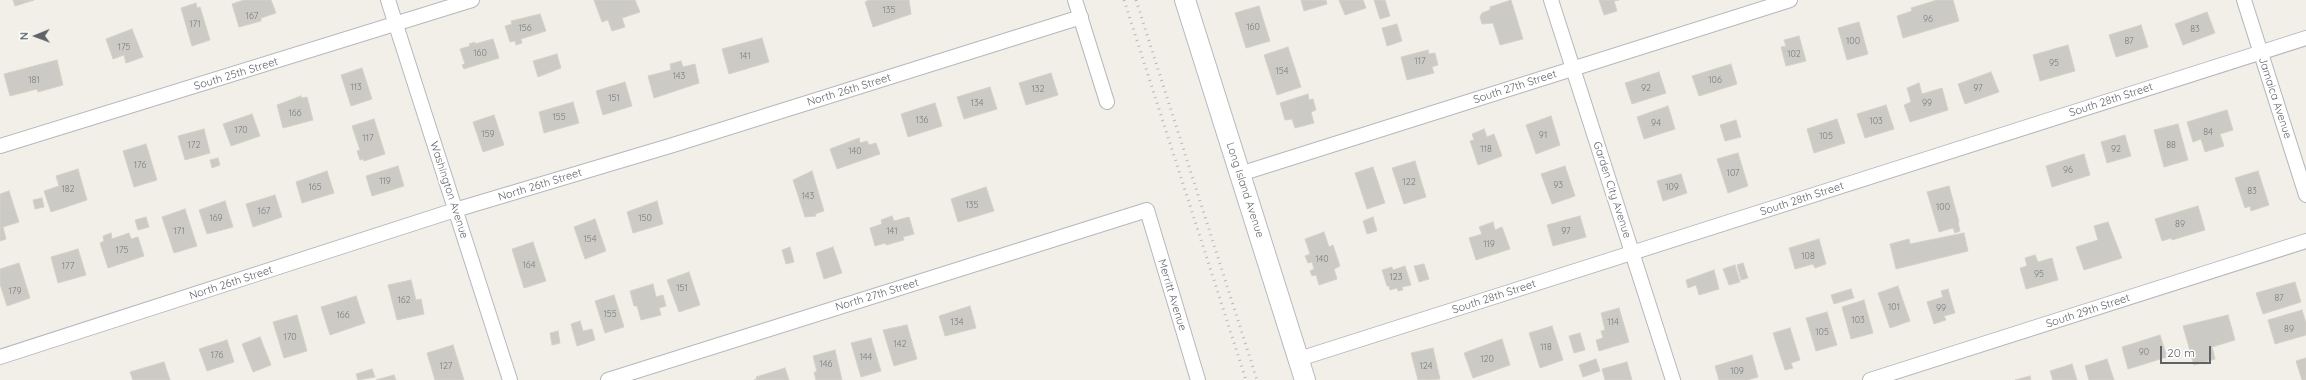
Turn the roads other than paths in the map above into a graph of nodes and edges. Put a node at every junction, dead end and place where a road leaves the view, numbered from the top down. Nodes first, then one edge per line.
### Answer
1 (388, 0) edge
2 (472, 0) edge
3 (1075, 0) edge
4 (1186, 0) edge
5 (1551, 0) edge
6 (1790, 0) edge
7 (2244, 0) edge
8 (1080, 17) junction
9 (396, 24) junction
10 (2306, 38) edge
11 (2260, 53) junction
12 (1573, 68) junction
13 (1107, 102) dead end
14 (0, 146) edge
15 (1240, 174) junction
16 (2306, 195) edge
17 (455, 210) junction
18 (1147, 210) joint
19 (2306, 241) edge
20 (1633, 253) junction
21 (0, 356) edge
22 (1299, 359) junction
23 (510, 380) edge
24 (608, 380) edge
25 (1198, 380) edge
26 (1305, 380) edge
27 (1673, 380) edge
28 (1870, 380) edge

1 - 9 street, Washington Avenue
2 - 9 street, South 25th Street
3 - 8 street
4 - 15 street, Long Island Avenue
5 - 12 street, Garden City Avenue
6 - 12 street, South 27th Street
7 - 11 street, Jamaica Avenue
8 - 13 street
8 - 17 street, North 26th Street
9 - 14 street, South 25th Street
9 - 17 street, Washington Avenue
10 - 11 street, South 28th Street
11 - 16 street, Jamaica Avenue
11 - 20 street, South 28th Street
12 - 15 street, South 27th Street
12 - 20 street, Garden City Avenue
15 - 22 street, Long Island Avenue
17 - 21 street, North 26th Street
17 - 23 street, Washington Avenue
18 - 24 street, North 27th Street
18 - 25 street, Merritt Avenue
19 - 28 street, South 29th Street
20 - 22 street, South 28th Street
20 - 27 street, Garden City Avenue
22 - 26 street, Long Island Avenue

